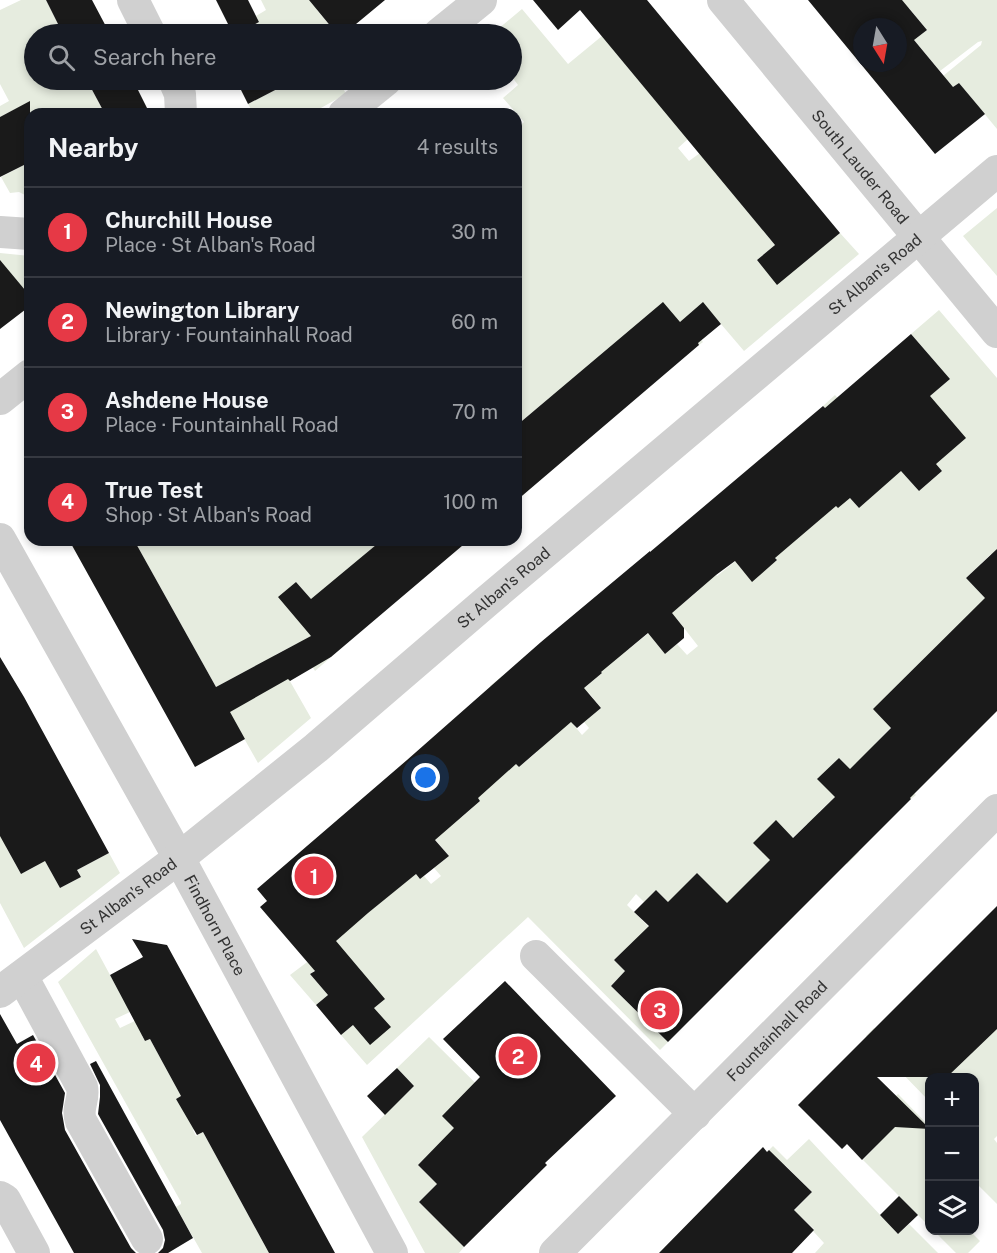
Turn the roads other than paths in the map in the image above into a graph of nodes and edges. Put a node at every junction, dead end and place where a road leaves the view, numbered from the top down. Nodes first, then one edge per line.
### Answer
1 (133, 0) edge
2 (481, 0) edge
3 (723, 0) edge
4 (145, 24) edge
5 (451, 24) edge
6 (178, 90) edge
7 (374, 90) edge
8 (181, 108) edge
9 (351, 108) edge
10 (997, 171) edge
11 (0, 232) edge
12 (24, 234) edge
13 (919, 237) junction
14 (997, 332) edge
15 (24, 380) edge
16 (0, 399) edge
17 (0, 539) edge
18 (997, 810) edge
19 (178, 858) junction
20 (536, 956) dead end
21 (11, 984) edge
22 (695, 1114) junction
23 (0, 1197) edge
24 (147, 1239) dead end
25 (34, 1253) edge
26 (392, 1253) edge
27 (555, 1253) edge

1 - 4 street
2 - 5 street
3 - 13 street, South Lauder Road
6 - 8 street
7 - 9 street
10 - 13 street, St Alban's Road
11 - 12 street
13 - 14 street, South Lauder Road
13 - 19 street, St Alban's Road
15 - 16 street
17 - 19 street, Findhorn Place
18 - 22 street, Fountainhall Road
19 - 21 street, St Alban's Road
19 - 26 street, Findhorn Place
20 - 22 street
21 - 24 street
22 - 27 street, Fountainhall Road
23 - 25 street

